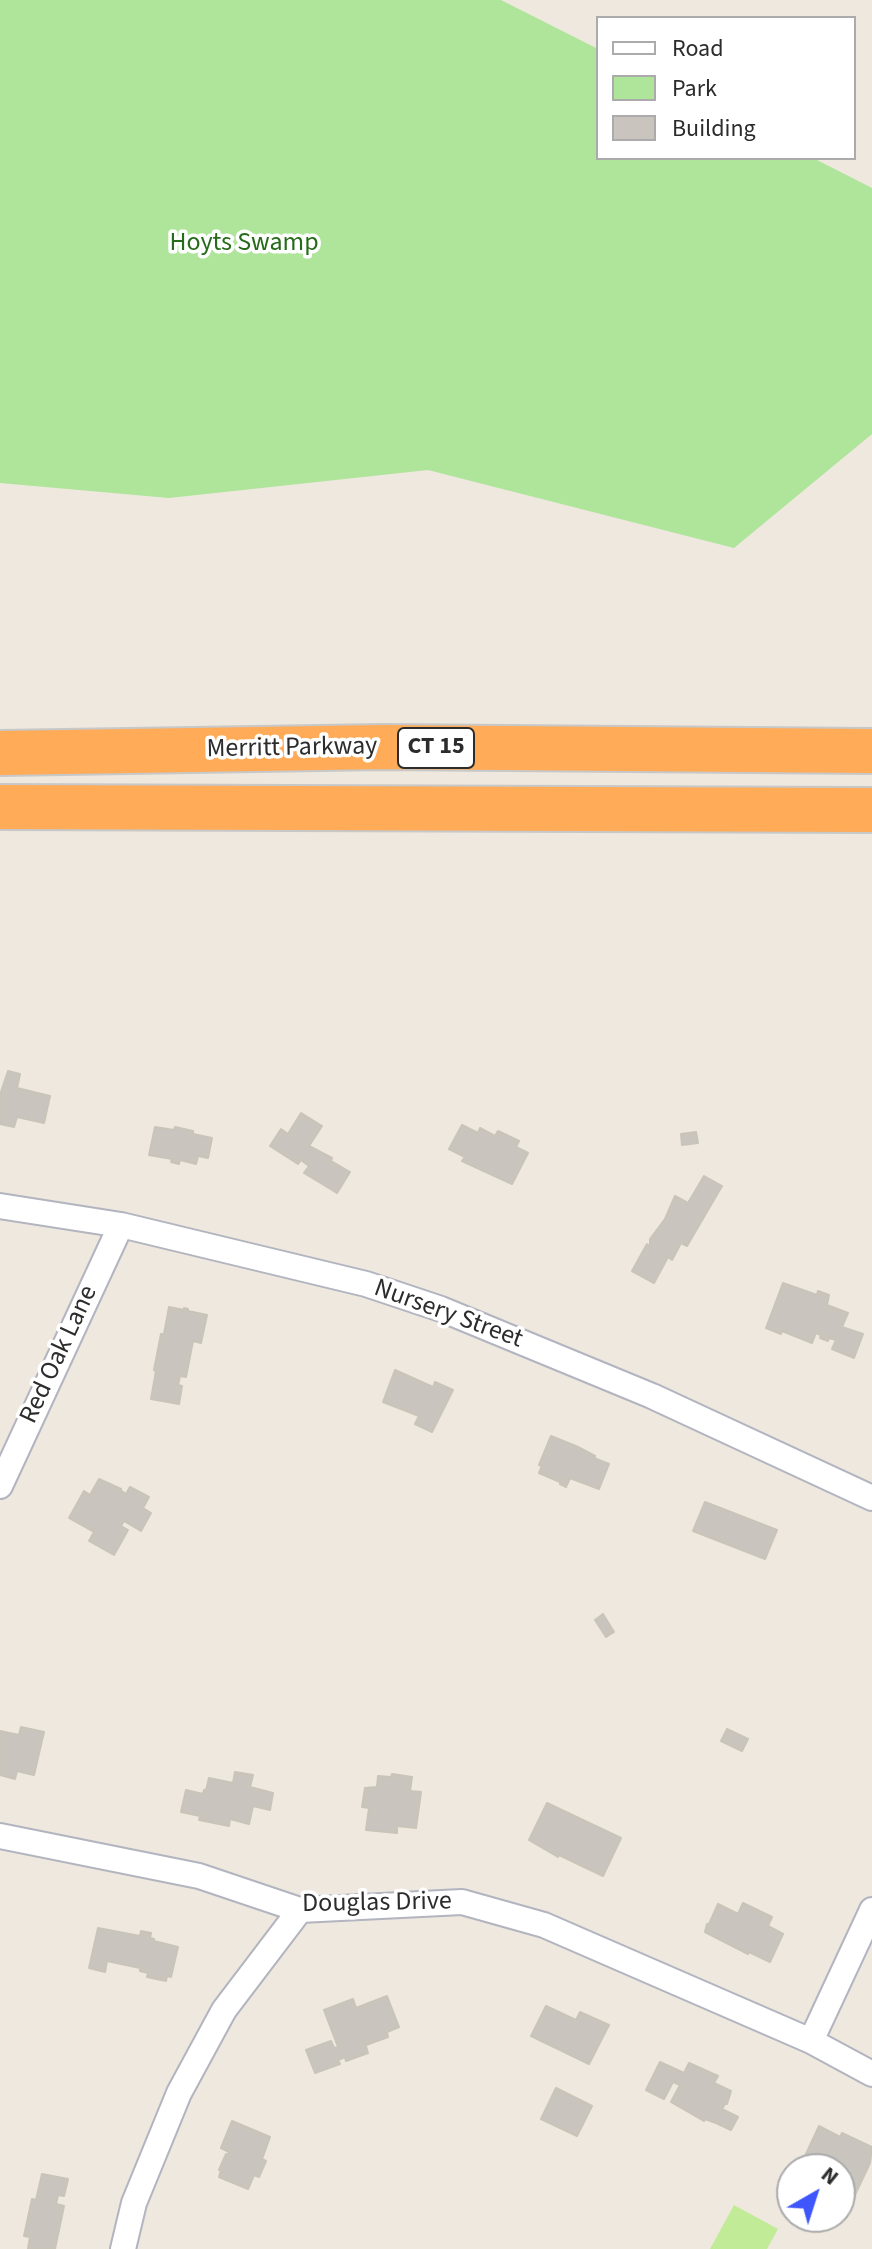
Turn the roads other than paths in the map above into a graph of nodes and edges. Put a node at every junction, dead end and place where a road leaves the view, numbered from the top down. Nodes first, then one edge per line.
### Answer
1 (872, 751) edge
2 (0, 753) edge
3 (0, 807) edge
4 (872, 810) edge
5 (0, 1206) edge
6 (121, 1225) junction
7 (0, 1486) edge
8 (872, 1498) edge
9 (0, 1836) edge
10 (300, 1910) junction
11 (872, 1910) edge
12 (811, 2041) junction
13 (872, 2074) edge
14 (123, 2249) edge

1 - 2 highway, Merritt Parkway / CT 15
3 - 4 highway
5 - 6 street, Nursery Street
6 - 7 street, Red Oak Lane
6 - 8 street, Nursery Street
9 - 10 street, Douglas Drive
10 - 12 street, Douglas Drive
10 - 14 street
11 - 12 street
12 - 13 street, Douglas Drive

